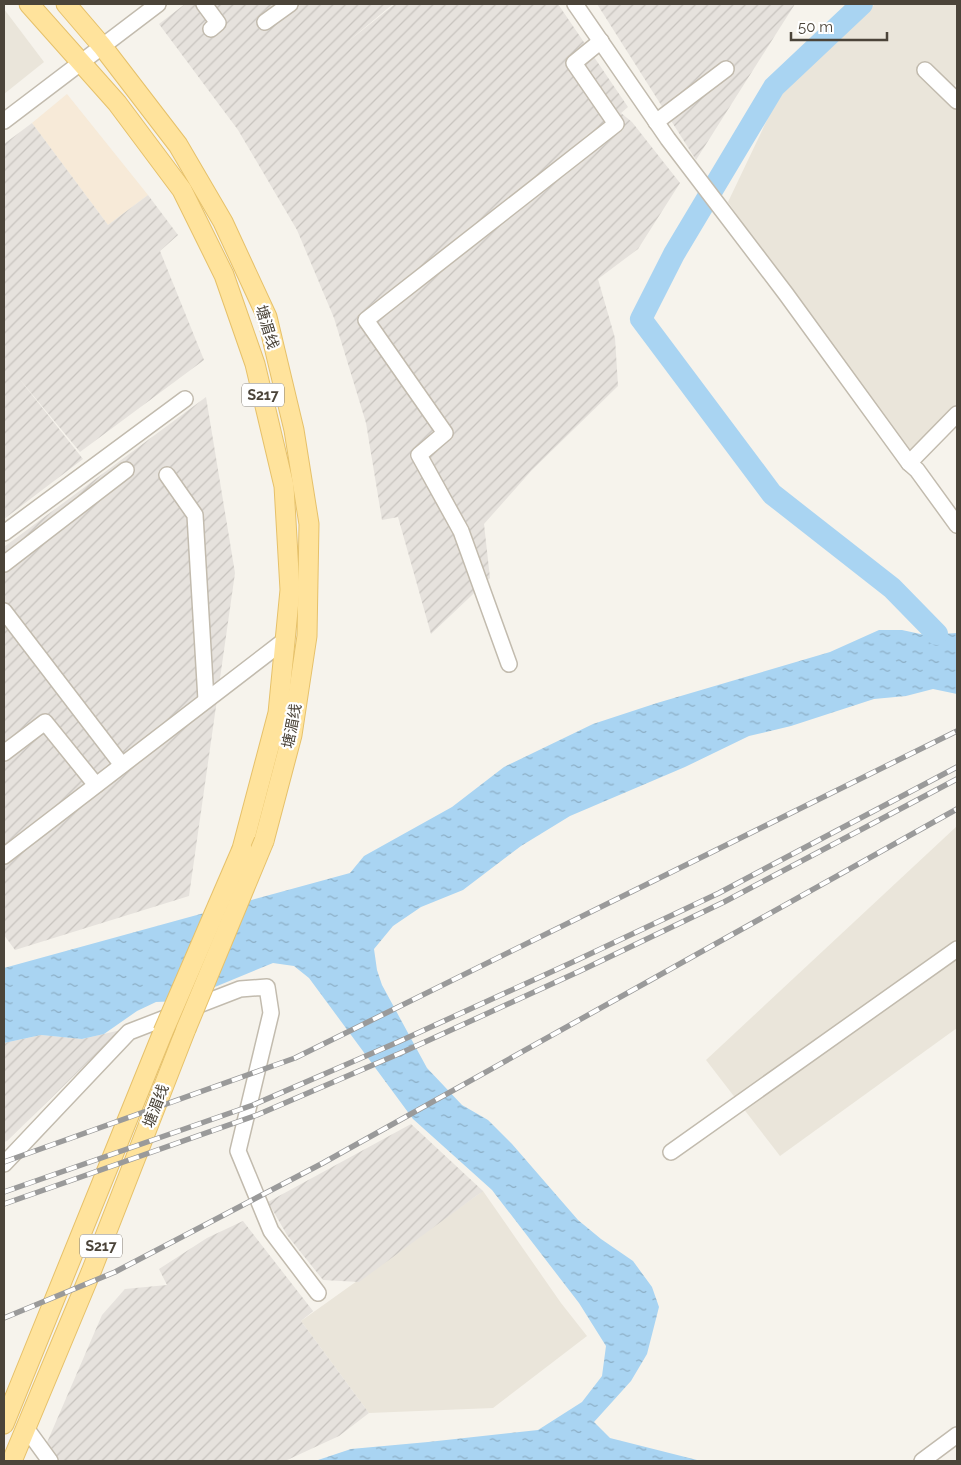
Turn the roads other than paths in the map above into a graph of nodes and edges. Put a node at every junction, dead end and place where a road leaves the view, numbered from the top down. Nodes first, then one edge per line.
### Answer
1 (29, 4) edge
2 (66, 4) edge
3 (158, 4) edge
4 (204, 4) edge
5 (290, 4) edge
6 (575, 4) edge
7 (265, 22) dead end
8 (211, 29) dead end
9 (601, 41) junction
10 (102, 46) junction
11 (80, 62) junction
12 (726, 69) dead end
13 (925, 70) dead end
14 (957, 101) edge
15 (4, 121) edge
16 (656, 122) junction
17 (185, 399) dead end
18 (957, 414) edge
19 (909, 463) junction
20 (126, 470) dead end
21 (167, 475) dead end
22 (952, 506) edge
23 (957, 525) edge
24 (4, 533) edge
25 (4, 564) edge
26 (4, 611) edge
27 (285, 640) junction
28 (509, 664) dead end
29 (206, 700) junction
30 (4, 752) edge
31 (122, 765) junction
32 (96, 785) junction
33 (4, 856) edge
34 (957, 949) edge
35 (671, 1152) dead end
36 (4, 1164) edge
37 (318, 1293) dead end
38 (5, 1414) edge
39 (26, 1428) junction
40 (957, 1435) edge
41 (12, 1461) edge
42 (50, 1461) edge
43 (922, 1461) edge

1 - 11 main road, S217
2 - 10 main road, 塘湄线 / S217
3 - 10 street
4 - 8 street
5 - 7 street
6 - 9 street
9 - 16 street
9 - 28 street
10 - 11 street
10 - 39 main road, 塘湄线 / S217, bridge
11 - 15 street
11 - 27 main road, S217
12 - 16 street
13 - 14 street
16 - 19 street
17 - 24 street
18 - 19 street
19 - 22 street
20 - 25 street
21 - 29 street
22 - 23 street
26 - 31 street
27 - 29 street
27 - 38 main road, S217, bridge
29 - 31 street
30 - 32 street
31 - 32 street
32 - 33 street
34 - 35 street
36 - 37 street
39 - 41 main road, 塘湄线 / S217
39 - 42 street
40 - 43 street

